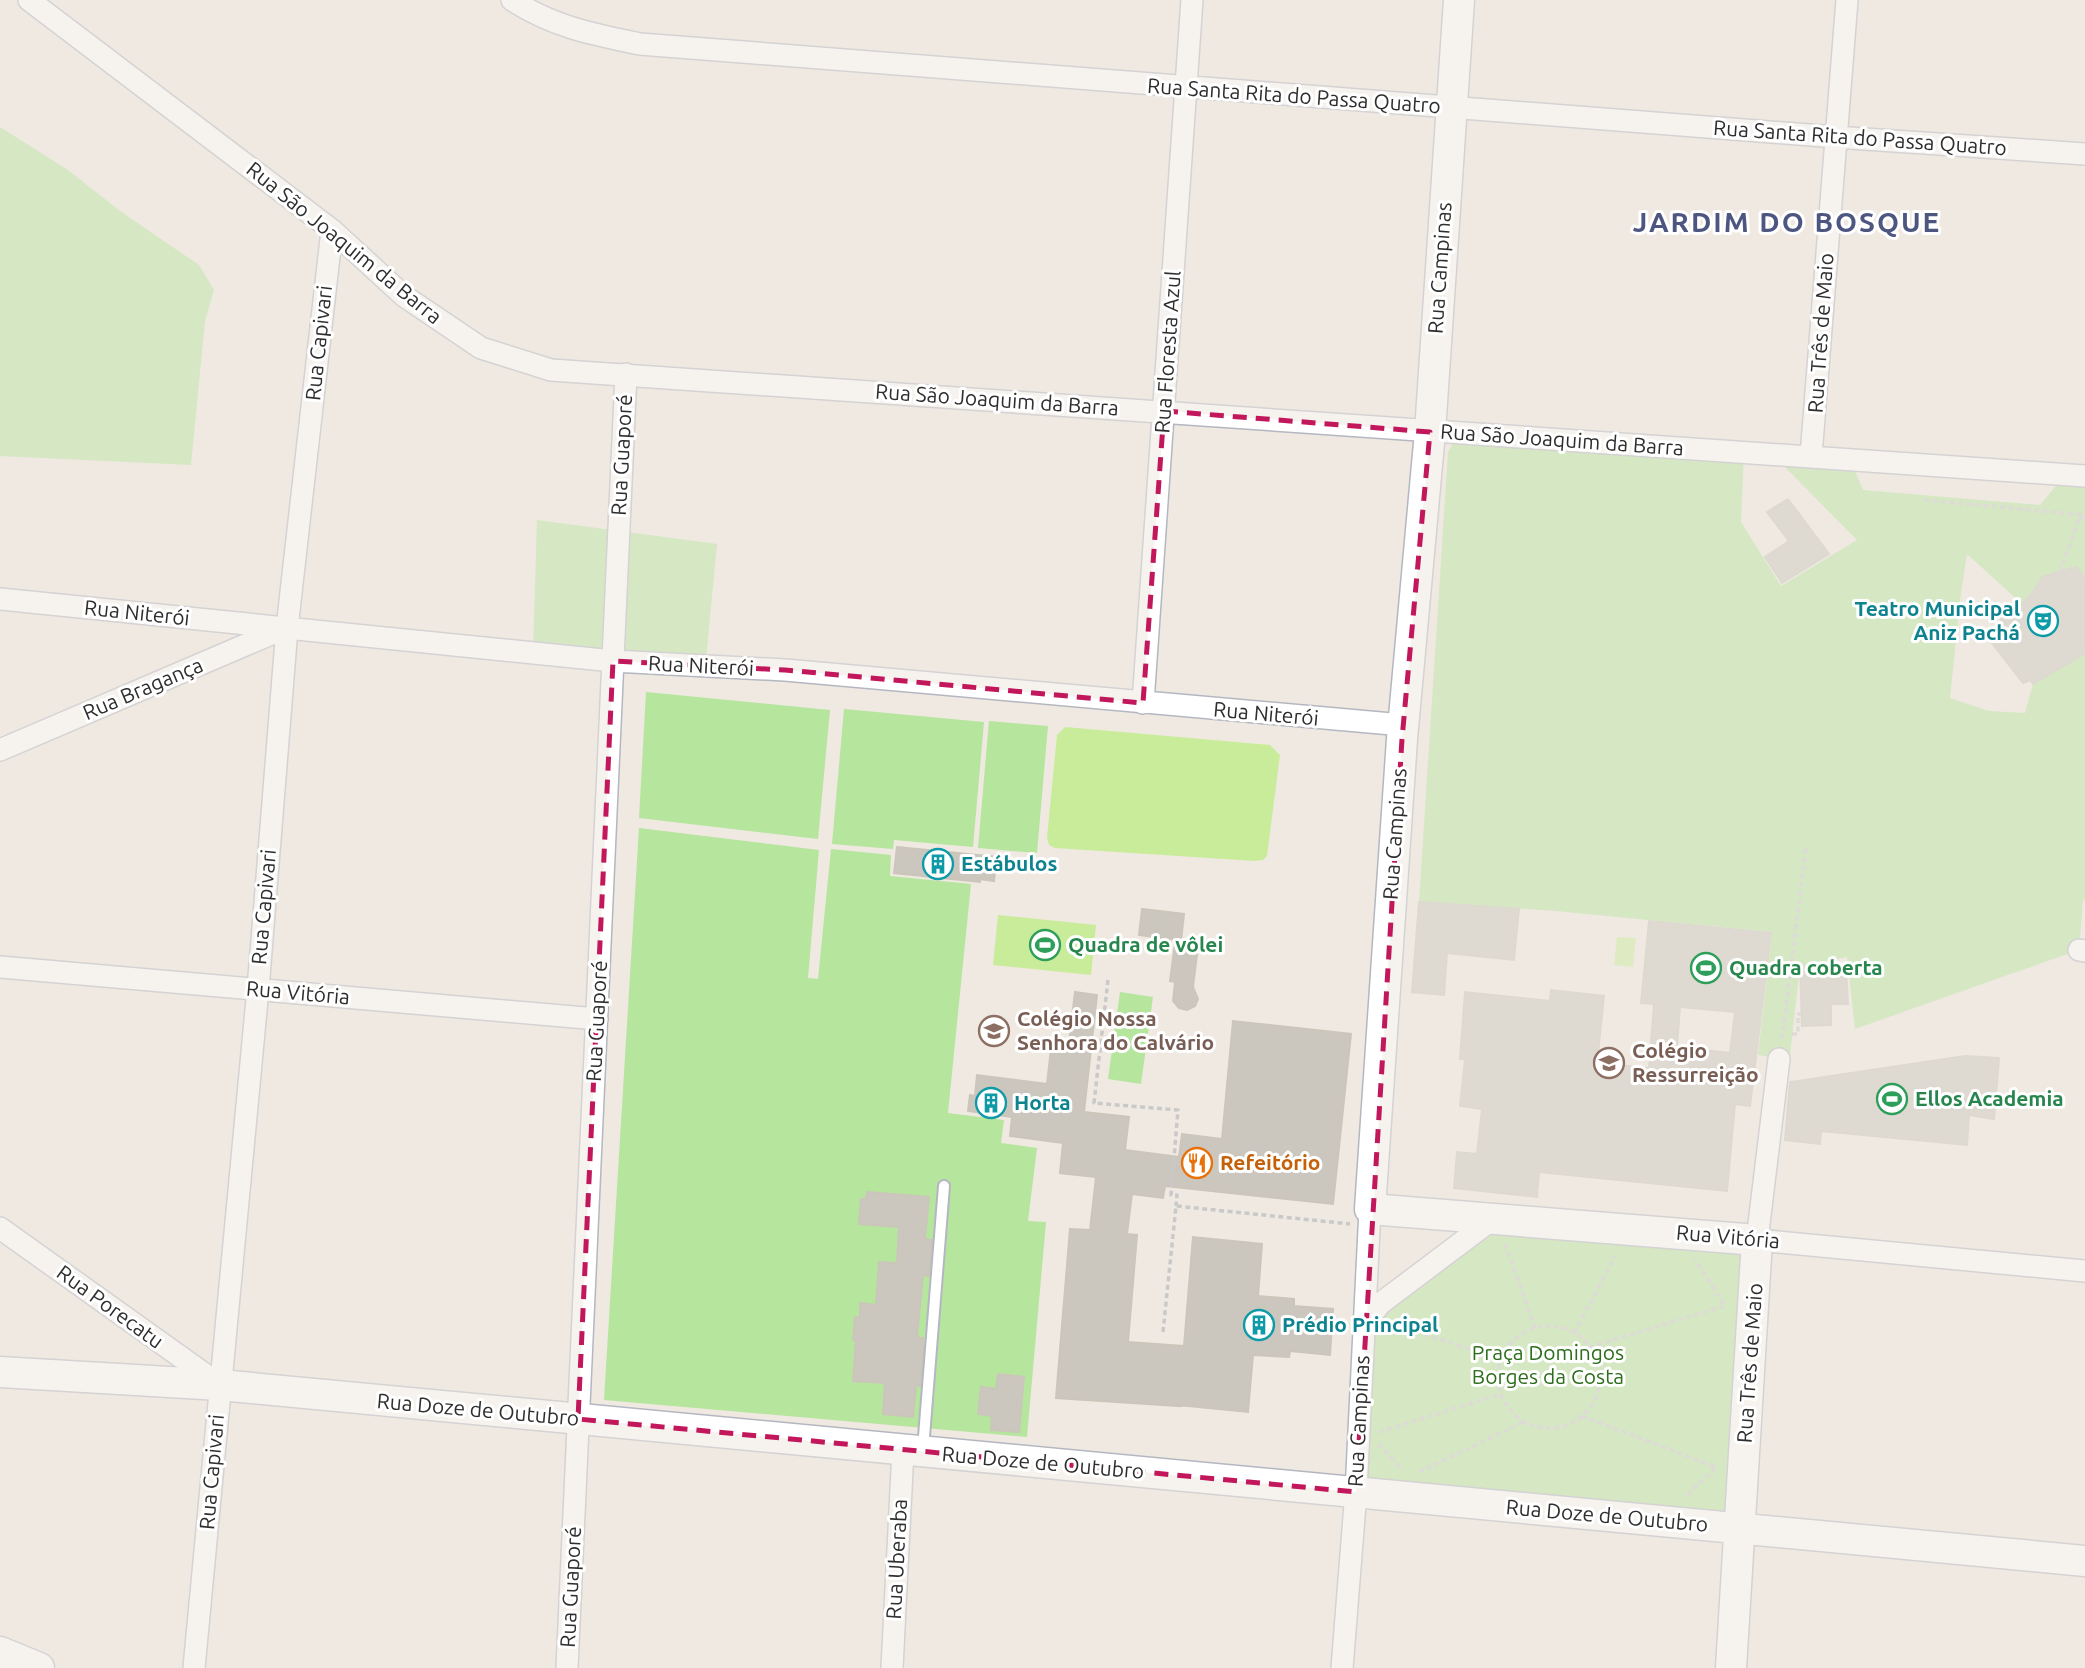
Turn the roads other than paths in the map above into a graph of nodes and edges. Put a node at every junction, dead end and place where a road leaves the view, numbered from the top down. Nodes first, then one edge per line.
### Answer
1 (29, 0) edge
2 (512, 0) edge
3 (1192, 0) edge
4 (1459, 0) edge
5 (1847, 0) edge
6 (1185, 87) junction
7 (1451, 108) junction
8 (1835, 137) junction
9 (2085, 154) edge
10 (332, 230) junction
11 (626, 374) junction
12 (1164, 411) junction
13 (1430, 432) junction
14 (1811, 456) junction
15 (2085, 476) edge
16 (0, 599) edge
17 (287, 628) junction
18 (613, 661) junction
19 (1143, 703) junction
20 (1403, 725) junction
21 (0, 750) edge
22 (0, 967) edge
23 (258, 989) junction
24 (597, 1019) junction
25 (1779, 1059) road end
26 (944, 1186) dead end
27 (1370, 1218) junction
28 (1497, 1226) junction
29 (0, 1228) edge
30 (1757, 1240) junction
31 (2085, 1271) edge
32 (1364, 1324) junction
33 (0, 1372) edge
34 (220, 1385) junction
35 (578, 1419) junction
36 (913, 1451) junction
37 (1356, 1492) junction
38 (1740, 1528) junction
39 (2085, 1561) edge
40 (0, 1652) edge
41 (39, 1668) edge
42 (194, 1668) edge
43 (567, 1668) edge
44 (892, 1668) edge
45 (1342, 1668) edge
46 (1731, 1668) edge

1 - 10 street, Rua São Joaquim da Barra
2 - 6 street, Rua Santa Rita do Passa Quatro
3 - 6 street, Rua Floresta Azul
4 - 7 main road, Rua Campinas
5 - 8 street, Rua Três de Maio
6 - 7 street, Rua Santa Rita do Passa Quatro
6 - 12 street, Rua Floresta Azul
7 - 8 street, Rua Santa Rita do Passa Quatro
7 - 13 main road, Rua Campinas
8 - 9 street, Rua Santa Rita do Passa Quatro
8 - 14 street, Rua Três de Maio
10 - 11 street, Rua São Joaquim da Barra
10 - 17 street, Rua Capivari
11 - 12 street, Rua São Joaquim da Barra
11 - 18 street, Rua Guaporé
12 - 13 street, Rua São Joaquim da Barra
12 - 19 street, Rua Floresta Azul
13 - 14 street, Rua São Joaquim da Barra
13 - 20 main road, Rua Campinas
14 - 15 street, Rua São Joaquim da Barra
16 - 17 street, Rua Niterói
17 - 18 street, Rua Niterói
17 - 21 street, Rua Bragança
17 - 23 street, Rua Capivari
18 - 19 street, Rua Niterói
18 - 24 street, Rua Guaporé
19 - 20 street, Rua Niterói
20 - 27 main road, Rua Campinas
22 - 23 street, Rua Vitória
23 - 24 street, Rua Vitória
23 - 34 street, Rua Capivari
24 - 35 street, Rua Guaporé
25 - 30 street, Rua Três de Maio
26 - 36 lane
27 - 28 main road, Rua Vitória
27 - 32 street, Rua Campinas
28 - 30 main road, Rua Vitória
28 - 32 street
29 - 34 street, Rua Porecatu
30 - 31 street, Rua Vitória
30 - 38 main road, Rua Três de Maio
32 - 37 street, Rua Campinas
33 - 34 main road, Rua Doze de Outubro
34 - 35 main road, Rua Doze de Outubro
34 - 42 street, Rua Capivari
35 - 36 main road, Rua Doze de Outubro
35 - 43 street, Rua Guaporé
36 - 37 main road, Rua Doze de Outubro
36 - 44 street, Rua Uberaba
37 - 38 main road, Rua Doze de Outubro
37 - 45 street, Rua Campinas
38 - 39 main road, Rua Doze de Outubro
38 - 46 main road, Rua Três de Maio
40 - 41 main road

